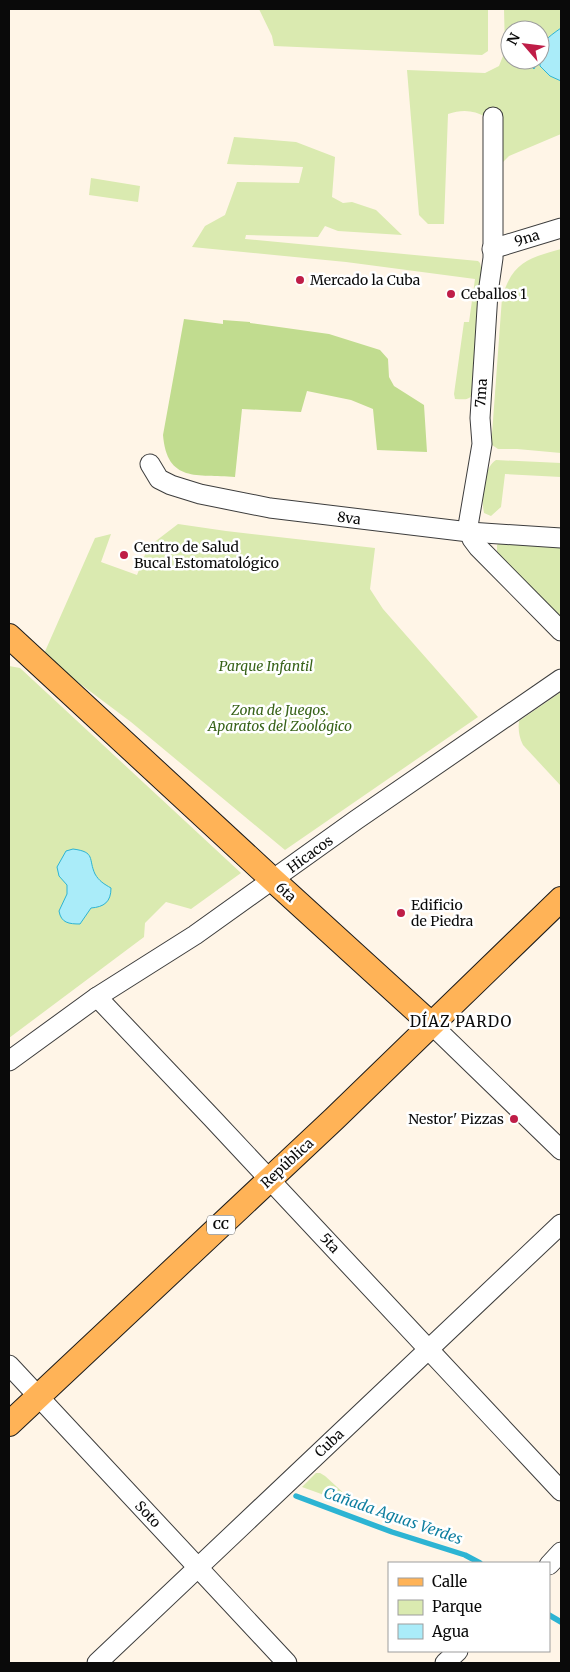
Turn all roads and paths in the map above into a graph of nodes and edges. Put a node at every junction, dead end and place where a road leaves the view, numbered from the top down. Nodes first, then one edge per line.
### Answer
1 (493, 117) dead end
2 (561, 228) edge
3 (492, 249) junction
4 (150, 464) dead end
5 (469, 532) junction
6 (561, 538) edge
7 (561, 632) edge
8 (14, 645) edge
9 (561, 679) edge
10 (273, 880) junction
11 (561, 899) edge
12 (97, 997) junction
13 (431, 1024) junction
14 (9, 1061) edge
15 (561, 1150) edge
16 (270, 1179) junction
17 (561, 1224) edge
18 (429, 1348) junction
19 (9, 1365) edge
20 (38, 1397) junction
21 (9, 1424) edge
22 (561, 1491) edge
23 (561, 1552) edge
24 (550, 1564) edge
25 (198, 1567) junction
26 (457, 1652) edge
27 (97, 1663) edge
28 (287, 1663) edge
29 (445, 1663) edge

1 - 3 street, 7ma
2 - 3 street, 9na
3 - 5 street, 7ma
4 - 5 street, 8va
5 - 6 street, 8va
5 - 7 street
8 - 10 main road, 6ta
9 - 10 street, Hicacos
10 - 12 street, Hicacos
10 - 13 main road, 6ta
11 - 13 main road, República / CC
12 - 14 street, Hicacos
12 - 16 street, 5ta
13 - 15 street, 6ta
13 - 16 main road, República / CC
16 - 18 street, 5ta
16 - 20 main road, República / CC
17 - 18 street, Cuba
18 - 22 street, 5ta
18 - 25 street, Cuba
19 - 20 street, Soto
20 - 21 main road, República / CC
20 - 25 street, Soto
23 - 24 street
25 - 27 street, Cuba
25 - 28 street, Soto
26 - 29 street

